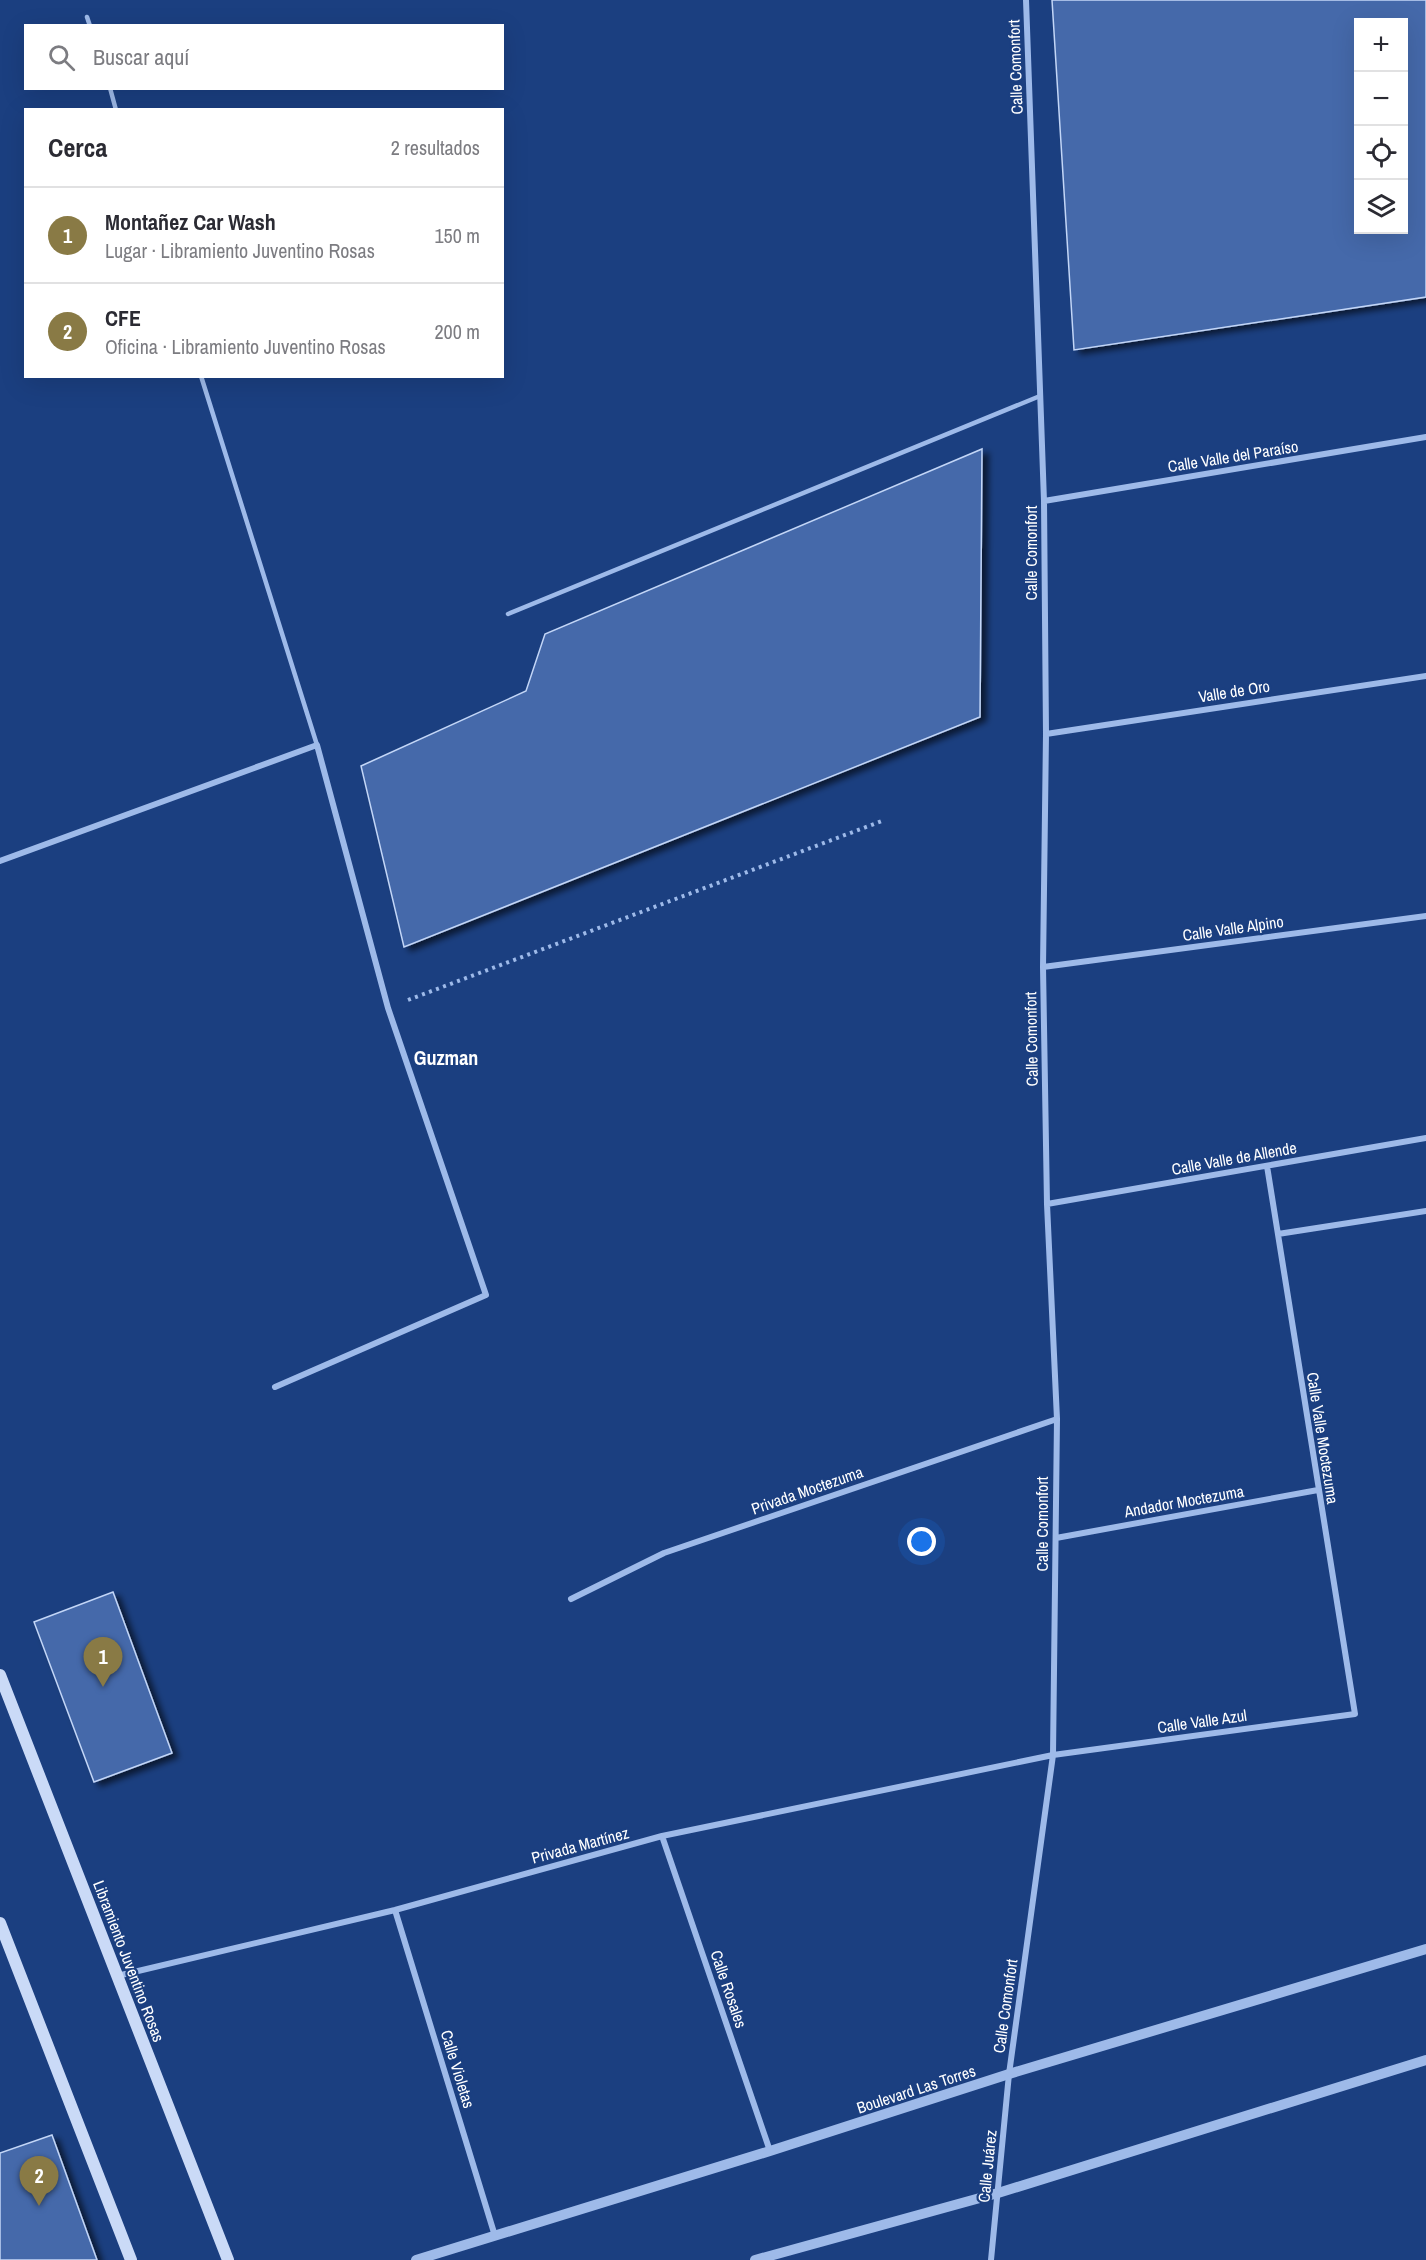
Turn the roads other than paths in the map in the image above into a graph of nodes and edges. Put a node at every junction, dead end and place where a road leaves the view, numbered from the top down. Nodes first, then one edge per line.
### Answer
1 (1026, 0) edge
2 (87, 17) dead end
3 (89, 24) edge
4 (111, 90) edge
5 (115, 108) edge
6 (202, 378) edge
7 (1040, 396) junction
8 (1426, 437) edge
9 (1044, 501) junction
10 (508, 614) dead end
11 (1426, 676) edge
12 (1046, 734) junction
13 (317, 745) junction
14 (0, 861) edge
15 (1426, 916) edge
16 (1043, 967) junction
17 (1426, 1138) edge
18 (1267, 1166) junction
19 (1047, 1204) junction
20 (1426, 1210) edge
21 (1278, 1234) junction
22 (275, 1388) dead end
23 (1056, 1419) junction
24 (1318, 1490) junction
25 (1056, 1538) junction
26 (571, 1599) dead end
27 (0, 1675) edge
28 (1355, 1714) joint
29 (1053, 1755) junction
30 (662, 1836) junction
31 (395, 1910) junction
32 (0, 1923) edge
33 (1426, 1949) edge
34 (117, 1976) junction
35 (1426, 2060) edge
36 (1009, 2074) junction
37 (770, 2151) junction
38 (998, 2193) junction
39 (495, 2236) junction
40 (131, 2260) edge
41 (228, 2260) edge
42 (416, 2260) edge
43 (755, 2260) edge
44 (991, 2260) edge

1 - 7 street, Calle Comonfort
2 - 3 lane
4 - 5 lane
6 - 13 lane
7 - 9 street, Calle Comonfort
7 - 10 lane
8 - 9 street, Calle Valle del Paraíso
9 - 12 street, Calle Comonfort
11 - 12 street, Valle de Oro
12 - 16 street, Calle Comonfort
13 - 14 street
13 - 22 street
15 - 16 street, Calle Valle Alpino
16 - 19 street, Calle Comonfort
17 - 18 street, Calle Valle de Allende
18 - 19 street, Calle Valle de Allende
18 - 21 street, Calle Valle Moctezuma
19 - 23 street, Calle Comonfort
20 - 21 street
21 - 24 street, Calle Valle Moctezuma
23 - 25 street, Calle Comonfort
23 - 26 street, Privada Moctezuma
24 - 25 street, Andador Moctezuma
24 - 28 street, Calle Valle Moctezuma
25 - 29 street, Calle Comonfort
27 - 34 main road, Libramiento Juventino Rosas
28 - 29 street, Calle Valle Azul
29 - 30 street, Privada Martínez
29 - 36 street, Calle Comonfort
30 - 31 street, Privada Martínez
30 - 37 street, Calle Rosales
31 - 34 street, Privada Martínez
31 - 39 street, Calle Violetas
32 - 40 main road
33 - 36 street, Boulevard Las Torres
34 - 41 main road, Libramiento Juventino Rosas
35 - 38 street
36 - 37 street, Boulevard Las Torres
36 - 38 street, Calle Juárez
37 - 39 street, Boulevard Las Torres
38 - 43 street
38 - 44 street, Calle Juárez
39 - 42 street, Boulevard Las Torres

